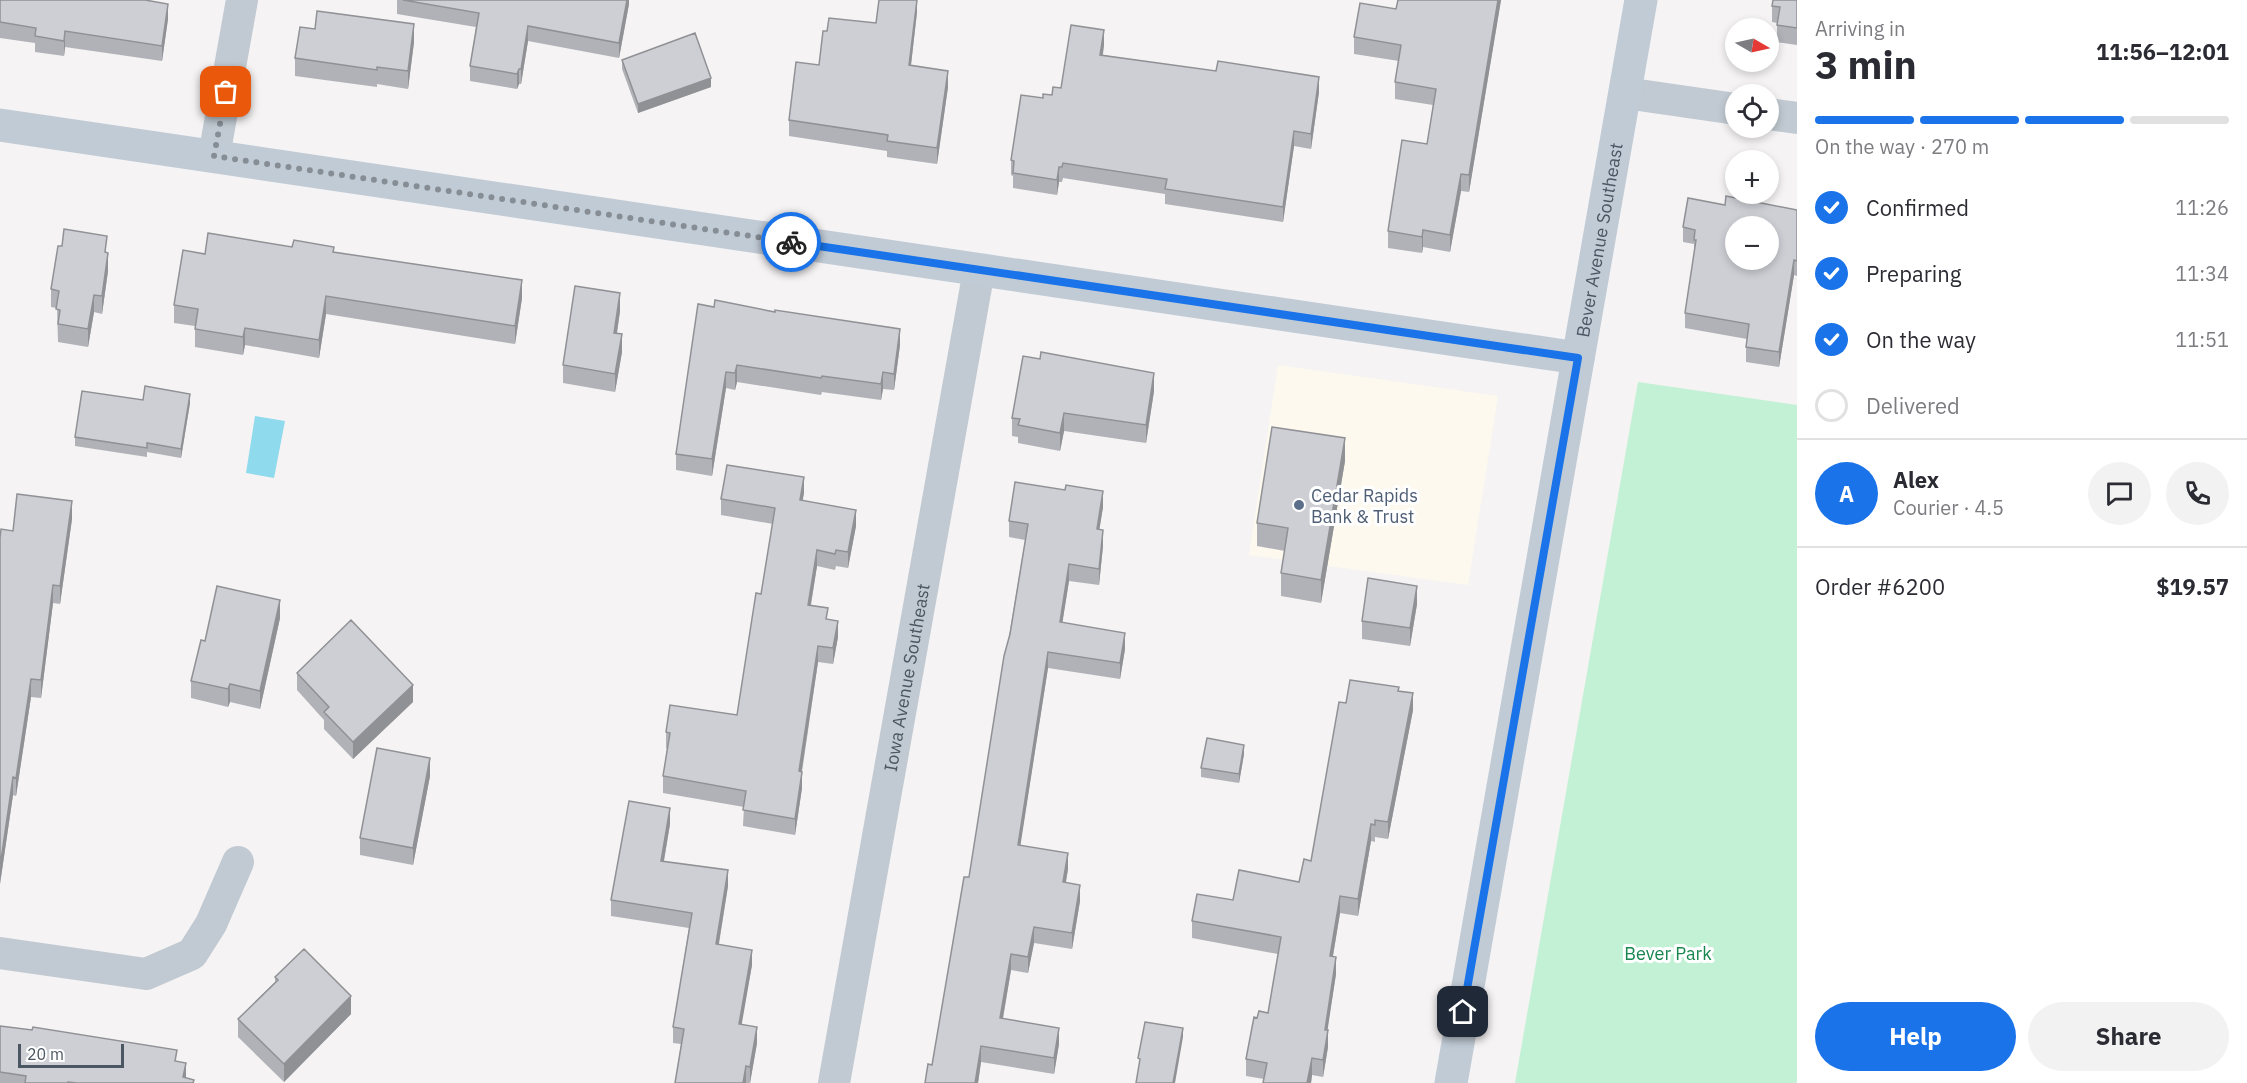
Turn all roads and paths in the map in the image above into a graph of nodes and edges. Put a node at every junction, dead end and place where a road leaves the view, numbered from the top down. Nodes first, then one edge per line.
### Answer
1 (242, 0) edge
2 (1641, 0) edge
3 (1625, 93) junction
4 (1725, 107) edge
5 (1779, 116) edge
6 (1797, 118) edge
7 (0, 125) edge
8 (214, 156) junction
9 (979, 270) junction
10 (1578, 358) junction
11 (238, 862) dead end
12 (0, 953) edge
13 (834, 1083) edge
14 (1451, 1083) edge

1 - 8 street
2 - 3 street, Bever Avenue Southeast
3 - 4 street
3 - 10 street, Bever Avenue Southeast
5 - 6 street
7 - 8 street
8 - 9 street
9 - 10 street
9 - 13 street, Iowa Avenue Southeast
10 - 14 street, Bever Avenue Southeast
11 - 12 street

